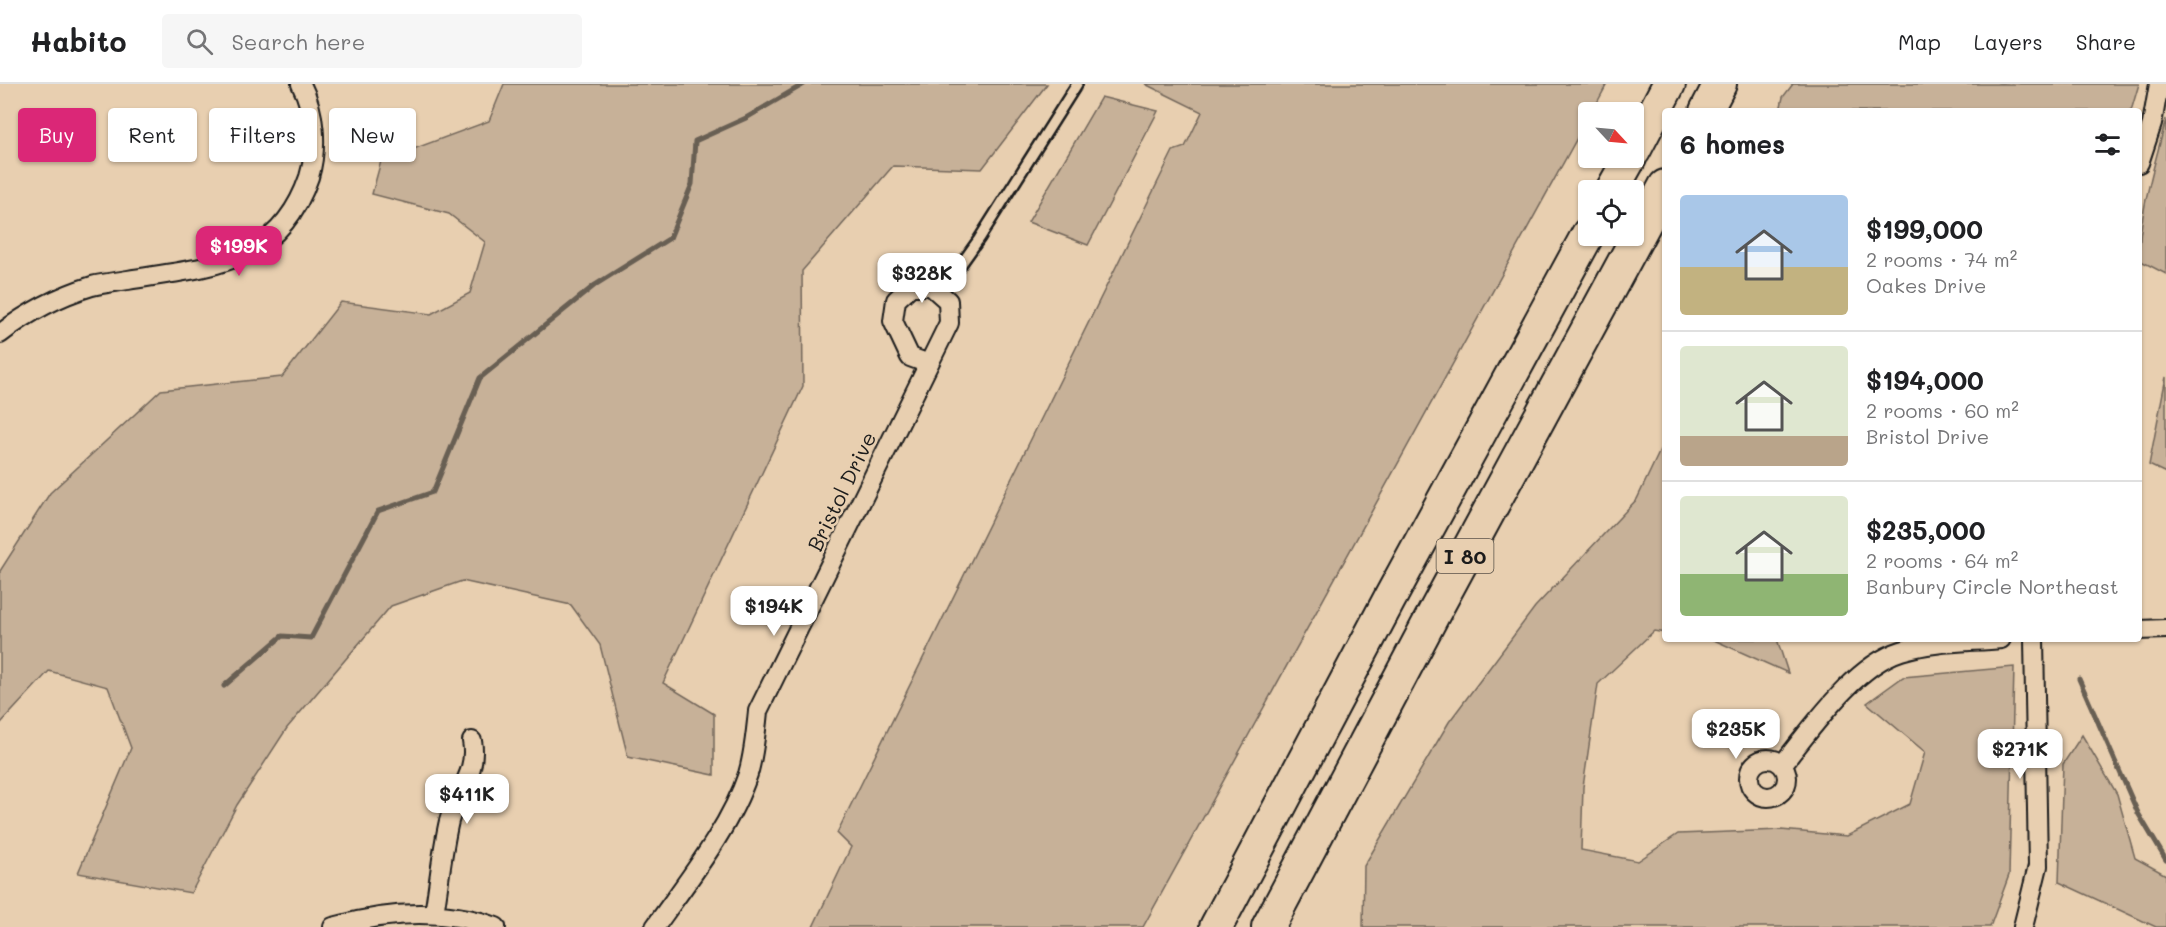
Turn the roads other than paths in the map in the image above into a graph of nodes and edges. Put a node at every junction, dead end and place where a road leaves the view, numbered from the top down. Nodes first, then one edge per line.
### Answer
1 (301, 84) edge
2 (1077, 84) edge
3 (1669, 84) edge
4 (1720, 84) edge
5 (2159, 84) edge
6 (1708, 108) edge
7 (1644, 132) edge
8 (2142, 152) edge
9 (1662, 192) edge
10 (1581, 246) edge
11 (940, 294) junction
12 (0, 334) edge
13 (929, 364) junction
14 (2166, 629) edge
15 (2142, 630) edge
16 (1971, 642) edge
17 (2034, 642) edge
18 (472, 741) dead end
19 (1782, 765) dead end
20 (434, 914) junction
21 (333, 927) edge
22 (496, 927) edge
23 (655, 927) edge
24 (1216, 927) edge
25 (1268, 927) edge
26 (2023, 927) edge

1 - 12 street
2 - 11 lane
3 - 7 highway
4 - 6 highway
5 - 8 street
9 - 25 highway, I 80
10 - 24 highway, I 80
11 - 13 street, Bristol Drive
11 - 13 street
13 - 23 street, Bristol Drive
14 - 15 street
16 - 19 street
17 - 26 street
18 - 20 street
20 - 21 street
20 - 22 street

